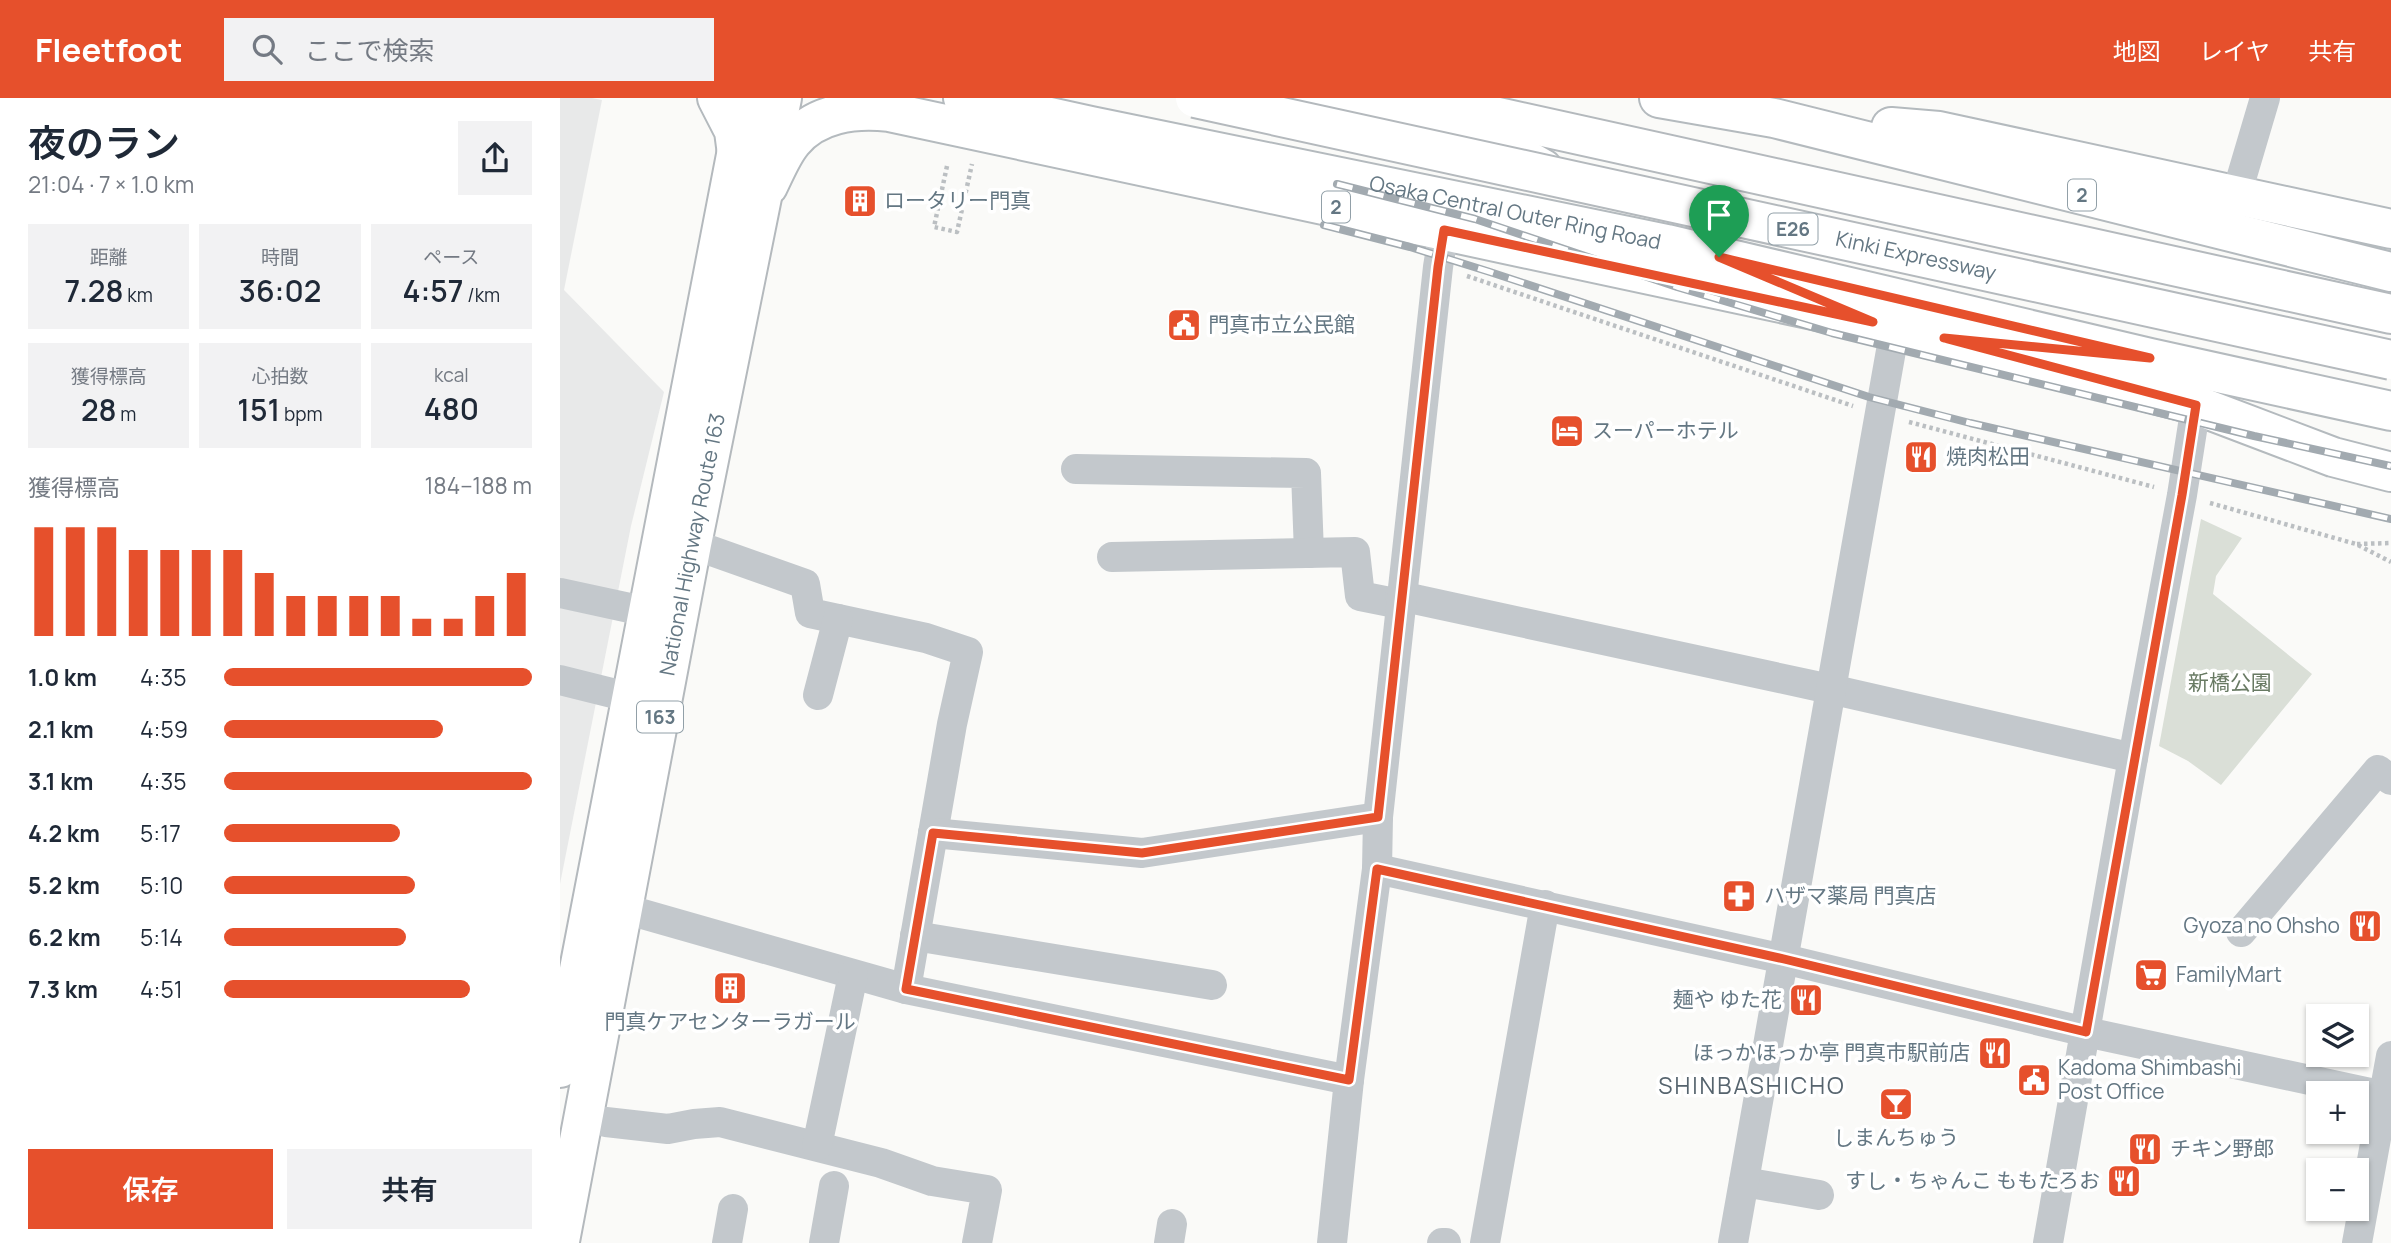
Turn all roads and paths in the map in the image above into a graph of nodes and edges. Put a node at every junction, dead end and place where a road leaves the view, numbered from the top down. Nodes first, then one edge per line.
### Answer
1 (717, 98) edge
2 (747, 98) edge
3 (782, 98) edge
4 (962, 98) edge
5 (1195, 98) edge
6 (1302, 98) edge
7 (1412, 98) edge
8 (1659, 98) edge
9 (2265, 98) edge
10 (1697, 101) edge
11 (1774, 117) junction
12 (737, 154) junction
13 (974, 156) dead end
14 (947, 166) dead end
15 (763, 194) junction
16 (2235, 196) junction
17 (2391, 229) edge
18 (1444, 230) junction
19 (1667, 244) junction
20 (1719, 257) junction
21 (1438, 267) junction
22 (2391, 272) edge
23 (2391, 314) edge
24 (1884, 325) junction
25 (1944, 338) junction
26 (2150, 358) junction
27 (2391, 360) edge
28 (2196, 405) junction
29 (2391, 411) edge
30 (1880, 414) junction
31 (1076, 469) dead end
32 (2391, 472) edge
33 (2182, 495) junction
34 (2391, 543) edge
35 (692, 544) junction
36 (2356, 544) junction
37 (1309, 553) junction
38 (1112, 557) dead end
39 (2391, 562) edge
40 (560, 593) edge
41 (1400, 600) junction
42 (648, 612) junction
43 (838, 619) junction
44 (560, 680) edge
45 (1830, 689) junction
46 (818, 695) dead end
47 (632, 698) junction
48 (2133, 758) junction
49 (2391, 780) edge
50 (1378, 817) junction
51 (933, 833) junction
52 (1377, 869) junction
53 (608, 904) junction
54 (1545, 905) junction
55 (2241, 932) dead end
56 (915, 936) junction
57 (1784, 959) junction
58 (853, 975) junction
59 (1212, 985) dead end
60 (906, 989) junction
61 (2086, 1032) junction
62 (2391, 1056) edge
63 (560, 1068) edge
64 (1349, 1080) junction
65 (2384, 1096) junction
66 (606, 1122) dead end
67 (817, 1146) junction
68 (1744, 1182) junction
69 (834, 1186) dead end
70 (1819, 1195) dead end
71 (733, 1209) dead end
72 (560, 1241) edge
73 (727, 1243) edge
74 (824, 1243) edge
75 (977, 1243) edge
76 (1332, 1243) edge
77 (1485, 1243) edge
78 (1733, 1243) edge
79 (2048, 1243) edge
80 (2357, 1243) edge

1 - 12 main road
2 - 12 main road, National Highway Route 163 / 163
3 - 15 main road, National Highway Route 163 / 163
4 - 19 main road, Osaka Central Outer Ring Road / 2
5 - 27 main road, Kinki Expressway / E26, bridge
6 - 19 main road
7 - 23 main road, Kinki Expressway / E26
8 - 10 main road, 2
9 - 16 street
10 - 11 main road, 2
11 - 16 main road
11 - 22 main road, 2
12 - 42 main road, National Highway Route 163 / 163
13 - 14 path
15 - 18 main road, 2
15 - 35 main road, National Highway Route 163 / 163
16 - 17 main road
18 - 21 street
18 - 24 main road, 2
19 - 20 main road, Osaka Central Outer Ring Road / 2
20 - 24 main road
20 - 26 main road, Osaka Central Outer Ring Road / 2
21 - 30 path
21 - 41 street
24 - 25 main road, 2
24 - 30 street
25 - 26 main road, 2
25 - 28 main road
26 - 29 main road, Osaka Central Outer Ring Road / 2
28 - 32 main road
28 - 33 street
30 - 33 path
30 - 45 street
31 - 37 street
33 - 36 path
33 - 48 street
34 - 36 path
35 - 43 street
35 - 53 main road, National Highway Route 163 / 163
36 - 39 path
37 - 38 street
37 - 41 street
40 - 42 street
41 - 45 street
41 - 50 street
42 - 47 main road, National Highway Route 163 / 163
43 - 46 street
43 - 51 street
44 - 47 street
45 - 48 street
45 - 57 street
47 - 53 main road, National Highway Route 163 / 163
48 - 61 street
49 - 55 street
50 - 51 street
50 - 52 street
51 - 56 street
52 - 54 street
52 - 64 street
53 - 58 street
53 - 63 main road, National Highway Route 163 / 163
53 - 72 main road, National Highway Route 163 / 163
54 - 57 street
54 - 77 street
56 - 59 street
56 - 60 street
57 - 61 street
57 - 68 street
58 - 60 street
58 - 67 street
60 - 64 street
61 - 65 street
61 - 79 street
62 - 65 street
64 - 76 street
65 - 80 street
66 - 67 street
67 - 75 street
68 - 70 street
68 - 78 street
69 - 74 street
71 - 73 street

